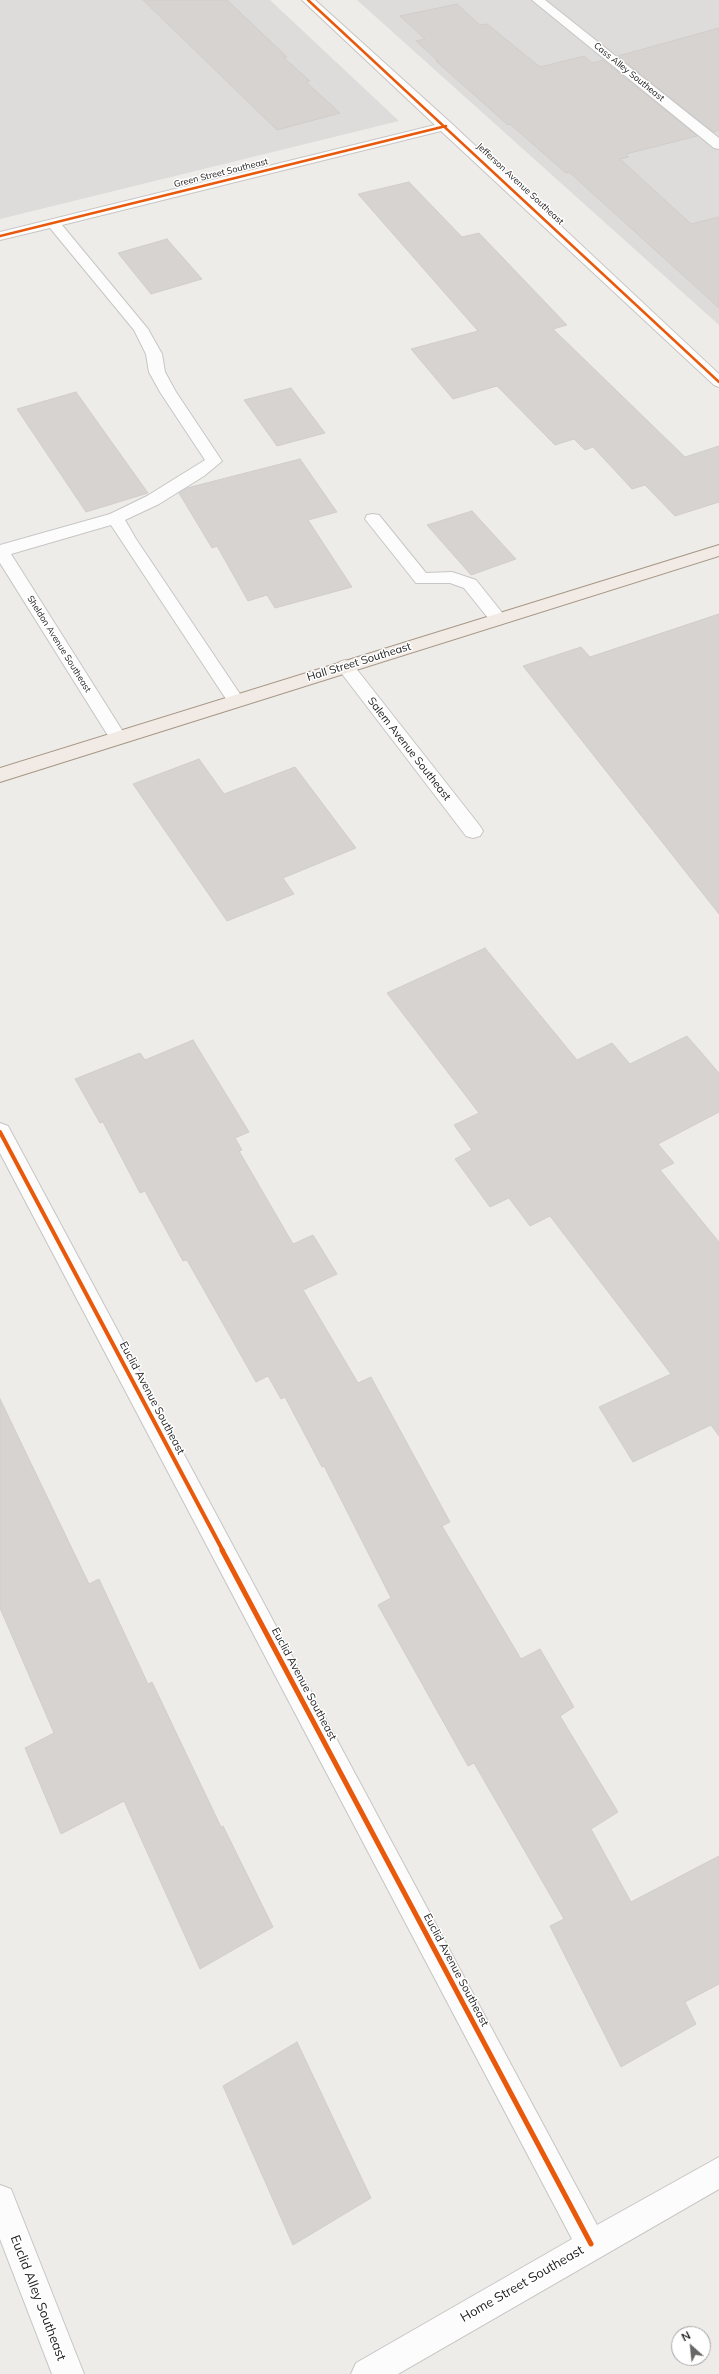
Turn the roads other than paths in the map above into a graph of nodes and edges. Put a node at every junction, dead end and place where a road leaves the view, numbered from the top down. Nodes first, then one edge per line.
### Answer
1 (308, 0) edge
2 (538, 0) edge
3 (446, 126) junction
4 (719, 145) edge
5 (53, 223) junction
6 (0, 236) edge
7 (719, 382) edge
8 (116, 518) junction
9 (373, 519) dead end
10 (719, 550) edge
11 (0, 551) edge
12 (498, 619) junction
13 (345, 666) junction
14 (236, 701) junction
15 (118, 738) junction
16 (0, 775) edge
17 (473, 831) dead end
18 (0, 1132) edge
19 (719, 2172) edge
20 (0, 2200) edge
21 (592, 2244) junction
22 (68, 2374) edge
23 (367, 2374) edge

1 - 3 street, Jefferson Avenue Southeast
2 - 4 street, Cass Alley Southeast
3 - 5 street, Green Street Southeast
3 - 7 street, Jefferson Avenue Southeast
5 - 6 street, Green Street Southeast
5 - 8 street
8 - 11 street
8 - 14 street
9 - 12 street
10 - 12 main road, Hall Street Southeast
11 - 15 street, Sheldon Avenue Southeast
12 - 13 main road, Hall Street Southeast
13 - 14 main road, Hall Street Southeast
13 - 17 street, Salem Avenue Southeast
14 - 15 main road, Hall Street Southeast
15 - 16 main road, Hall Street Southeast
18 - 21 street, Euclid Avenue Southeast
19 - 21 street, Home Street Southeast
20 - 22 street, Euclid Alley Southeast
21 - 23 street, Home Street Southeast

